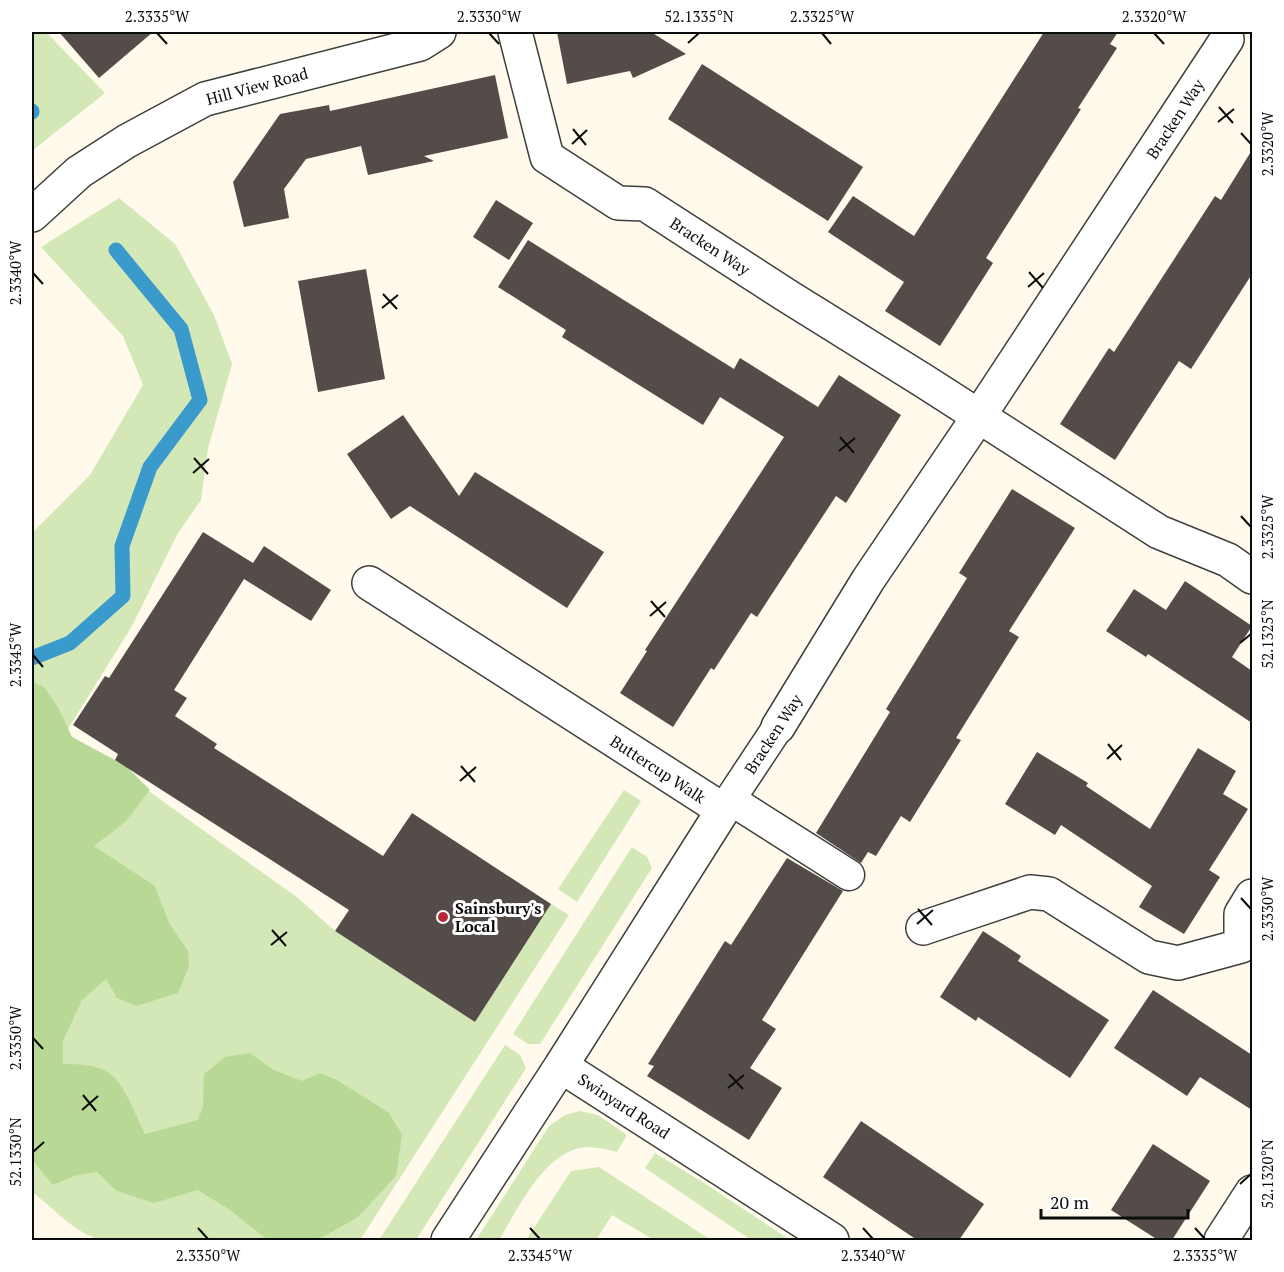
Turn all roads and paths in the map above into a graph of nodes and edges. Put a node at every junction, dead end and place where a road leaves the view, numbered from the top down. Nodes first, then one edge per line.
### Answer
1 (439, 32) edge
2 (515, 32) edge
3 (1230, 35) edge
4 (32, 215) edge
5 (979, 416) junction
6 (1252, 577) edge
7 (369, 583) dead end
8 (778, 727) joint
9 (727, 805) junction
10 (849, 875) dead end
11 (1252, 896) edge
12 (923, 928) dead end
13 (1247, 950) edge
14 (561, 1066) junction
15 (1252, 1192) edge
16 (448, 1240) edge
17 (832, 1240) edge
18 (1221, 1240) edge

1 - 4 street, Hill View Road
2 - 5 street, Bracken Way
3 - 5 street, Bracken Way
5 - 6 street, Bracken Way
5 - 8 street, Bracken Way
7 - 9 street, Buttercup Walk
8 - 9 street, Bracken Way
9 - 10 street
9 - 14 street, Buttercup Walk
11 - 13 street
12 - 13 street
14 - 16 street, Swinyard Road
14 - 17 street, Swinyard Road
15 - 18 street

